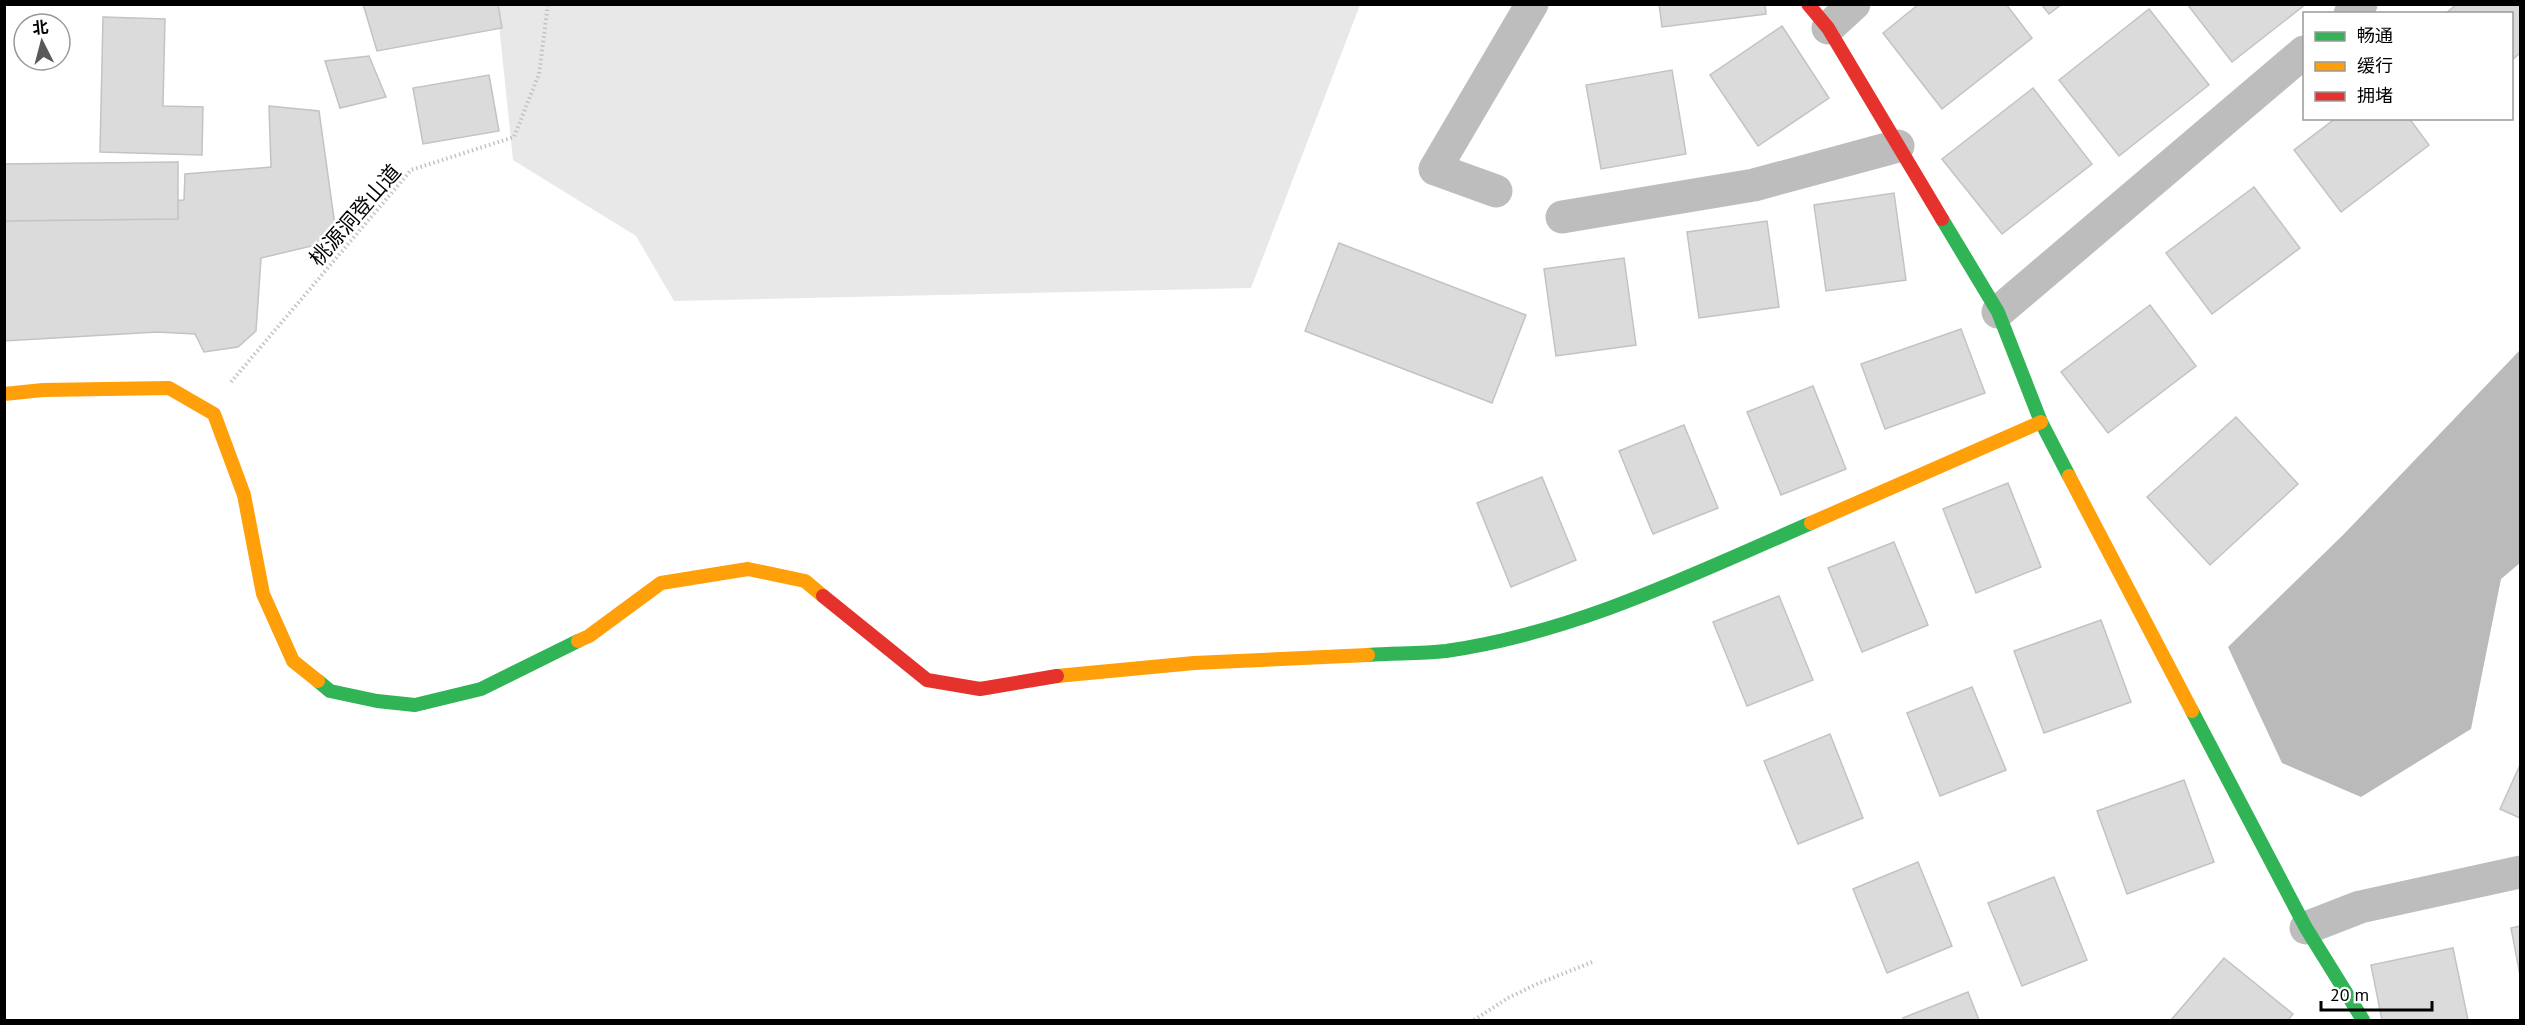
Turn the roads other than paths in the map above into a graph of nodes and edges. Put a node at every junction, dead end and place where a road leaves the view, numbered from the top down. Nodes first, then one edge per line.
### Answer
1 (1532, 4) edge
2 (1854, 4) edge
3 (1818, 16) edge
4 (2303, 53) edge
5 (1898, 146) junction
6 (1496, 191) dead end
7 (1562, 217) dead end
8 (1998, 312) junction
9 (4, 394) edge
10 (2041, 422) junction
11 (2520, 872) edge
12 (2306, 928) junction
13 (2363, 1020) edge

1 - 6 street
2 - 3 street
3 - 5 street
4 - 8 street
5 - 7 street
5 - 8 street
8 - 10 street
9 - 10 street
10 - 12 street
11 - 12 street
12 - 13 street

